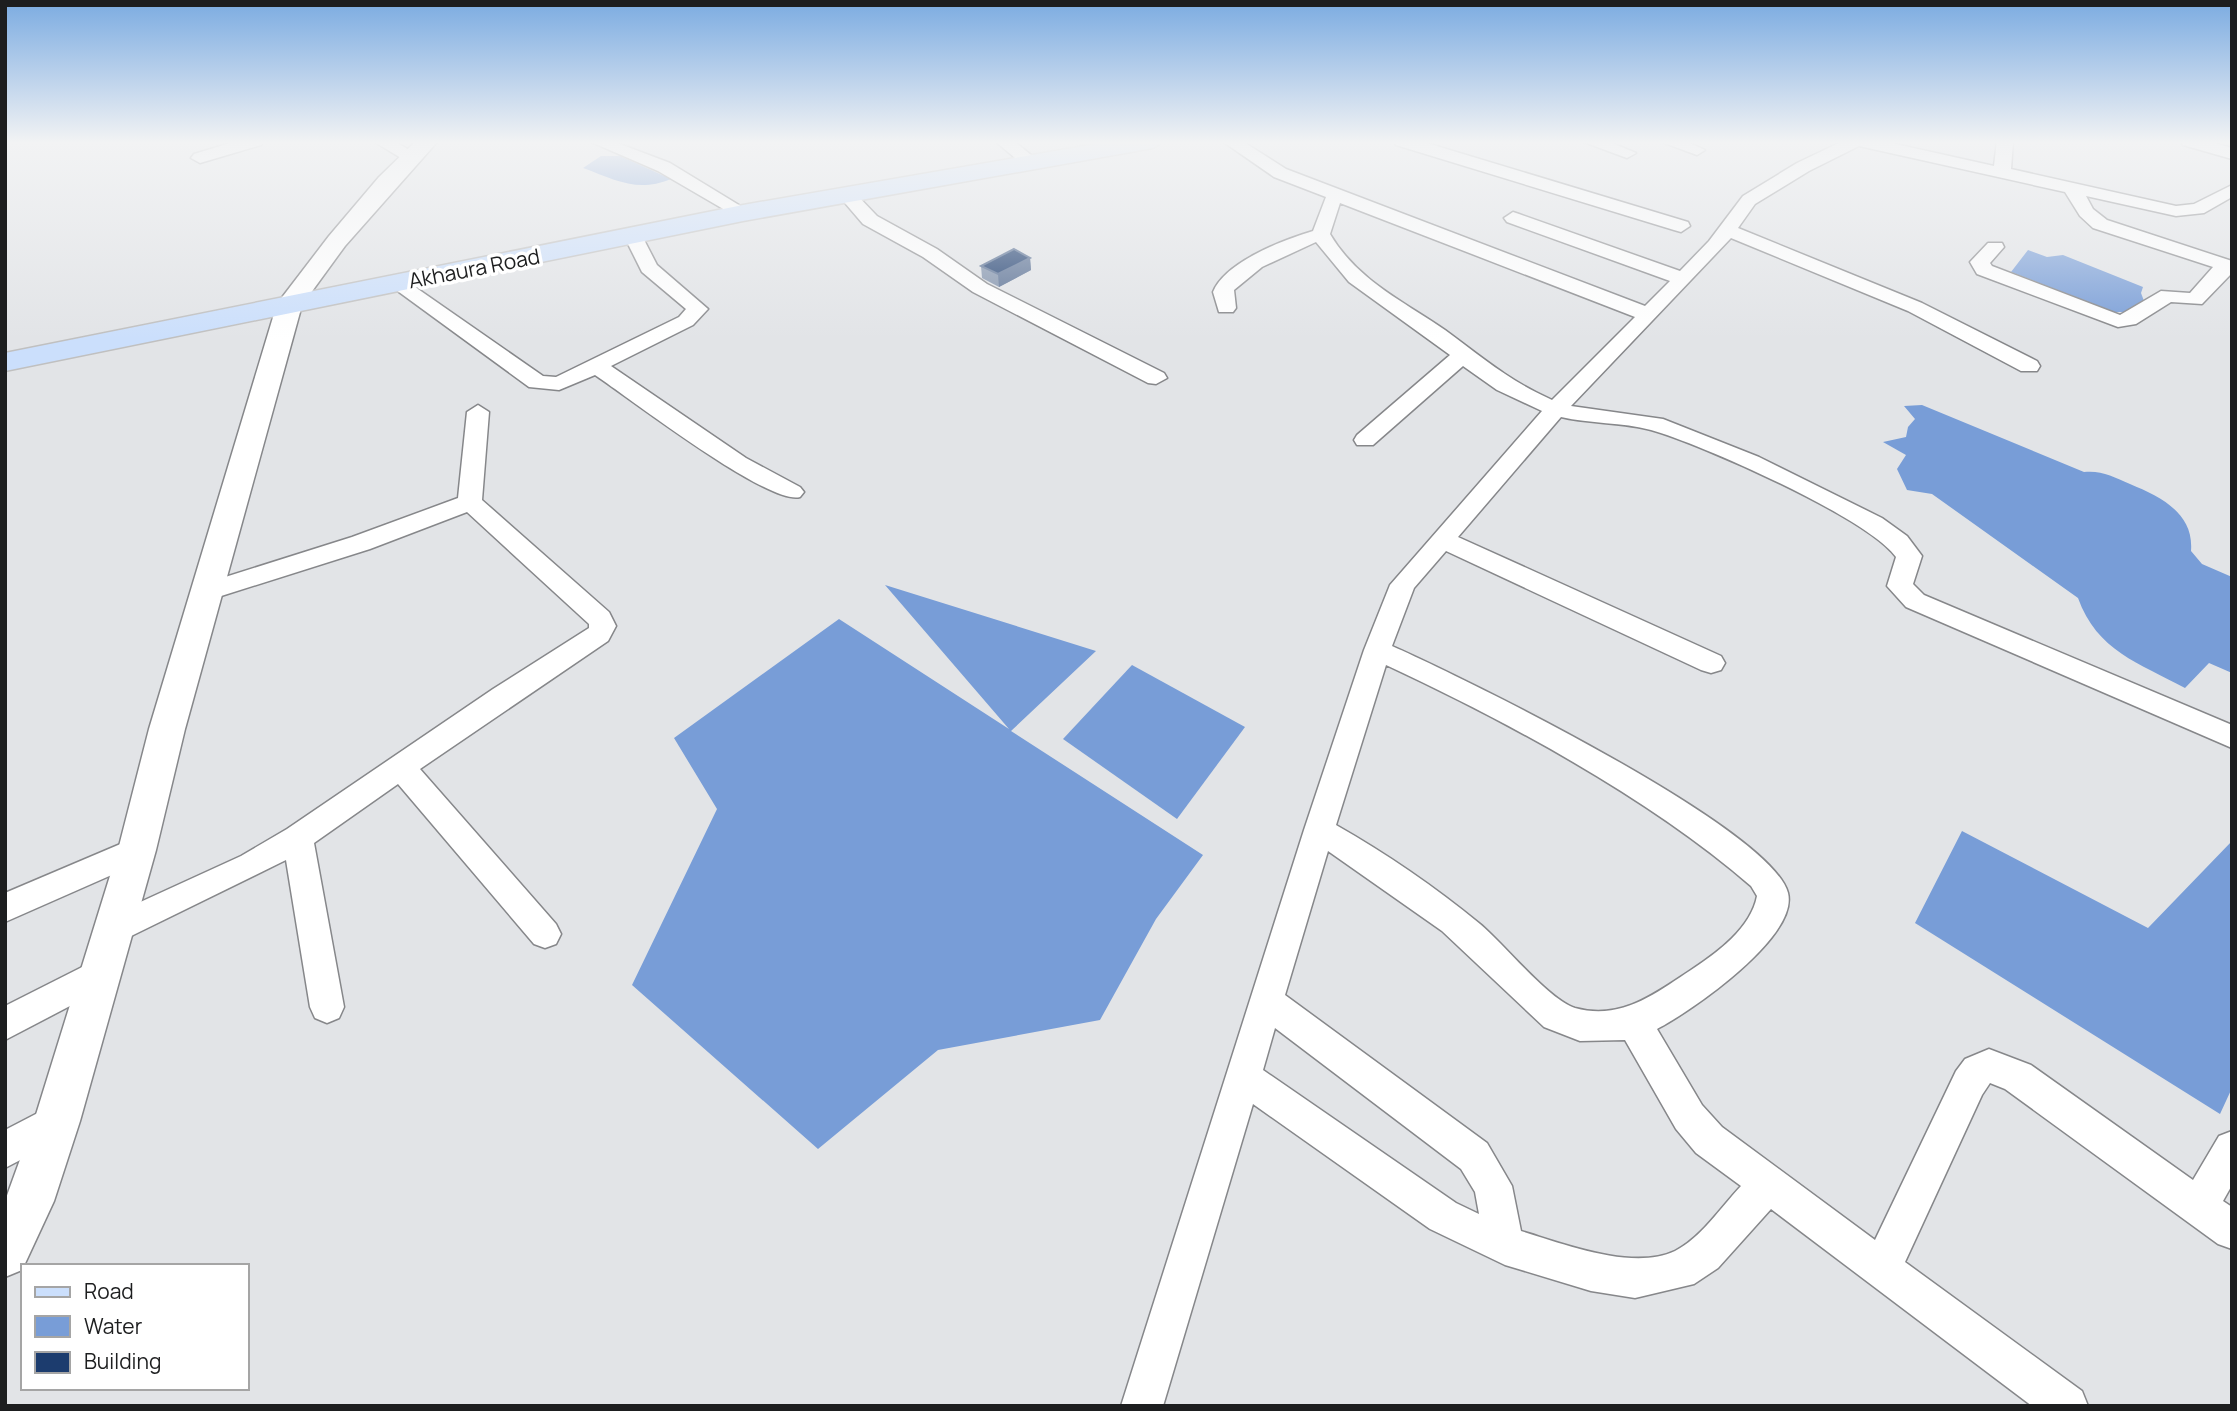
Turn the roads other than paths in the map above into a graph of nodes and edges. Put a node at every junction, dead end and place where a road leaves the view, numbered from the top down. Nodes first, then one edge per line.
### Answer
1 (368, 207) edge
2 (732, 207) edge
3 (781, 207) edge
4 (858, 207) edge
5 (1329, 207) edge
6 (1367, 207) edge
7 (1618, 207) edge
8 (1744, 207) edge
9 (2083, 207) edge
10 (2153, 207) edge
11 (2202, 207) edge
12 (743, 213) junction
13 (1513, 218) dead end
14 (1681, 226) dead end
15 (1727, 230) junction
16 (1321, 234) junction
17 (633, 236) junction
18 (1995, 247) dead end
19 (2229, 266) edge
20 (1684, 279) junction
21 (398, 284) junction
22 (290, 304) junction
23 (1226, 308) dead end
24 (1649, 315) junction
25 (1463, 355) junction
26 (5, 362) edge
27 (2029, 366) dead end
28 (598, 367) junction
29 (1156, 378) dead end
30 (1556, 409) junction
31 (478, 411) dead end
32 (1365, 440) dead end
33 (792, 492) dead end
34 (470, 502) junction
35 (1441, 539) junction
36 (208, 591) junction
37 (1377, 650) junction
38 (1711, 663) dead end
39 (2232, 737) edge
40 (402, 768) junction
41 (1320, 830) junction
42 (298, 838) junction
43 (138, 850) junction
44 (5, 908) edge
45 (112, 930) junction
46 (545, 934) dead end
47 (100, 973) junction
48 (1266, 1002) junction
49 (327, 1007) dead end
50 (1634, 1023) junction
51 (5, 1024) edge
52 (1245, 1078) junction
53 (57, 1121) junction
54 (2232, 1149) edge
55 (5, 1150) edge
56 (1768, 1185) junction
57 (2199, 1206) junction
58 (2232, 1230) edge
59 (1505, 1246) junction
60 (5, 1253) edge
61 (1882, 1269) junction
62 (1142, 1406) edge
63 (2067, 1406) edge

1 - 22 street
2 - 12 street
3 - 12 main road, Akhaura Road
4 - 29 street
5 - 16 street
6 - 24 street
7 - 14 street
8 - 15 street
9 - 19 street
10 - 11 street
12 - 17 main road, Akhaura Road
13 - 20 street
15 - 20 street
15 - 27 street
16 - 23 street
16 - 25 street
17 - 21 main road, Akhaura Road
17 - 28 street
18 - 19 street
20 - 24 street
21 - 22 main road, Akhaura Road
21 - 28 street
22 - 26 main road, Akhaura Road
22 - 36 street
24 - 30 street
25 - 30 street
25 - 32 street
28 - 33 street
30 - 35 street
30 - 39 street
31 - 34 street
34 - 36 street
34 - 40 street
35 - 37 street
35 - 38 street
36 - 43 street
37 - 41 street
37 - 50 street
40 - 42 street
40 - 46 street
41 - 48 street
41 - 50 street
42 - 45 street
42 - 49 street
43 - 44 street
43 - 45 street
45 - 47 street
47 - 51 street
47 - 53 street
48 - 52 street
48 - 59 street
50 - 56 street
52 - 59 street
52 - 62 street
53 - 55 street
53 - 60 street
54 - 57 street
56 - 59 street
56 - 61 street
57 - 58 street
57 - 61 street
61 - 63 street

